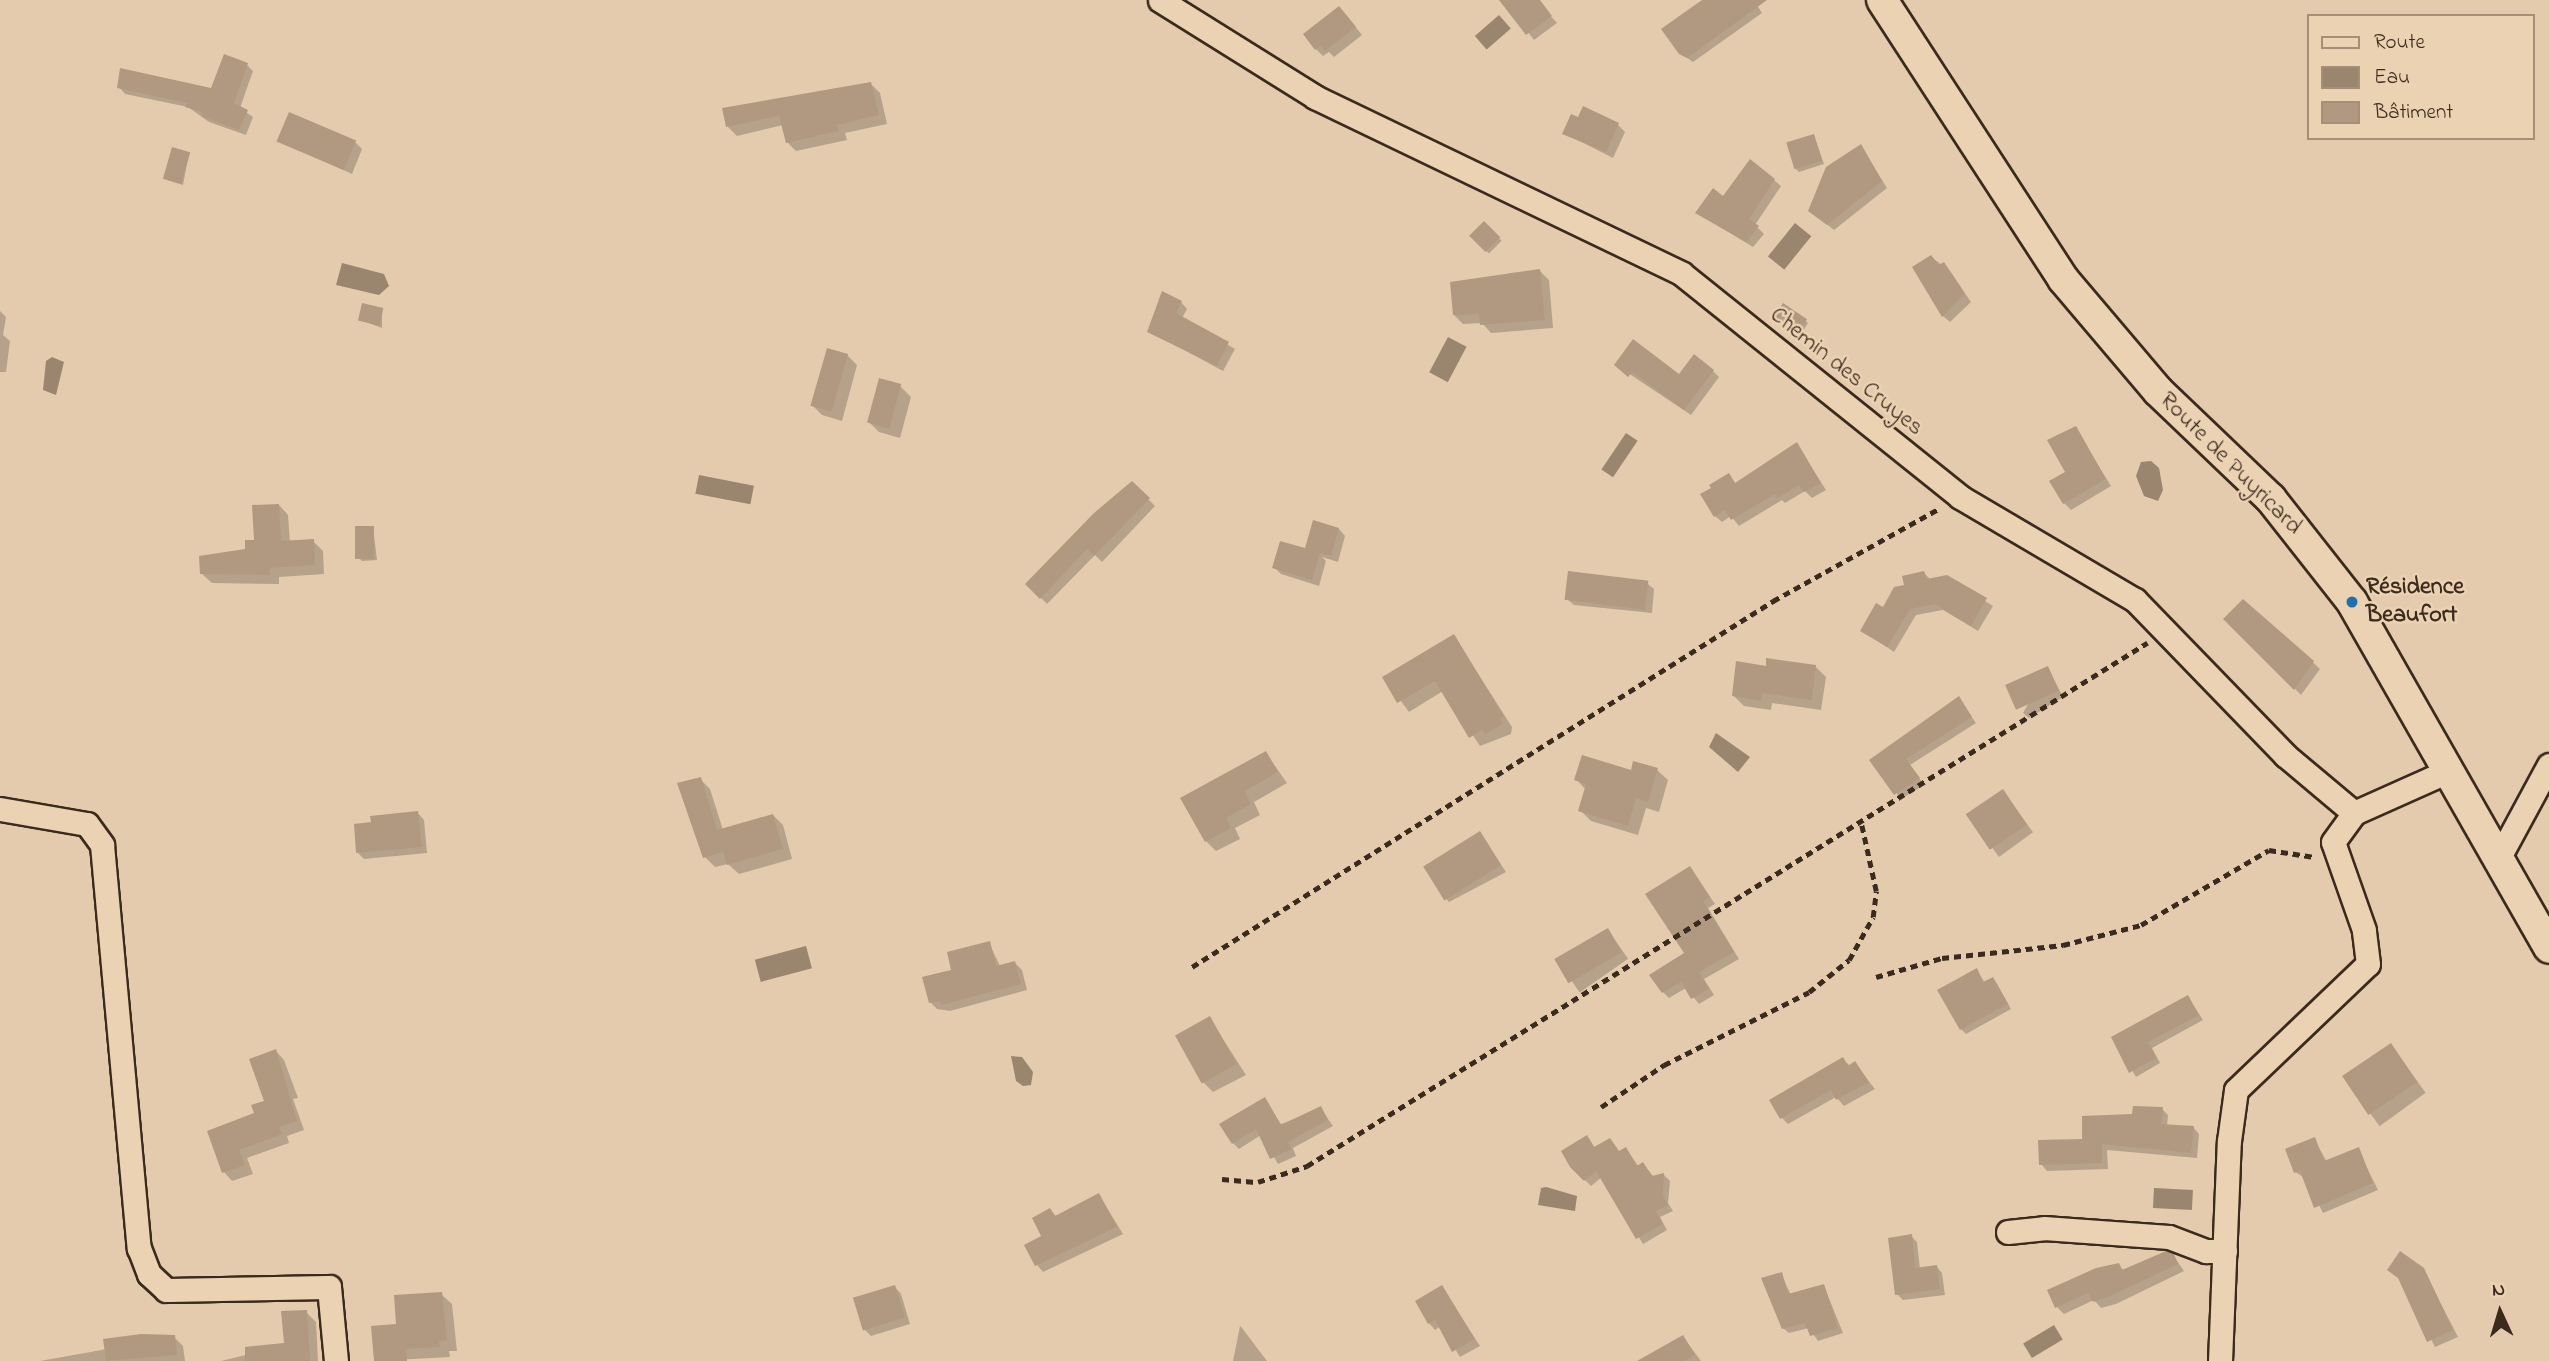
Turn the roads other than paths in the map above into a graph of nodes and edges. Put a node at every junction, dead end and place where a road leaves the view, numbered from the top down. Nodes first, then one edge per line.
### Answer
1 (1160, 0) edge
2 (1882, 0) edge
3 (2549, 765) edge
4 (2448, 771) junction
5 (0, 809) edge
6 (2354, 813) junction
7 (2497, 861) junction
8 (2549, 948) edge
9 (2008, 1232) dead end
10 (2225, 1251) junction
11 (336, 1361) edge
12 (2220, 1361) edge

1 - 6 street, Chemin des Cruyes
2 - 4 main road, Route de Puyricard
3 - 7 street
4 - 6 street
4 - 7 main road, Route de Puyricard
5 - 11 street
6 - 10 street
7 - 8 main road, Route de Puyricard
9 - 10 street
10 - 12 street

